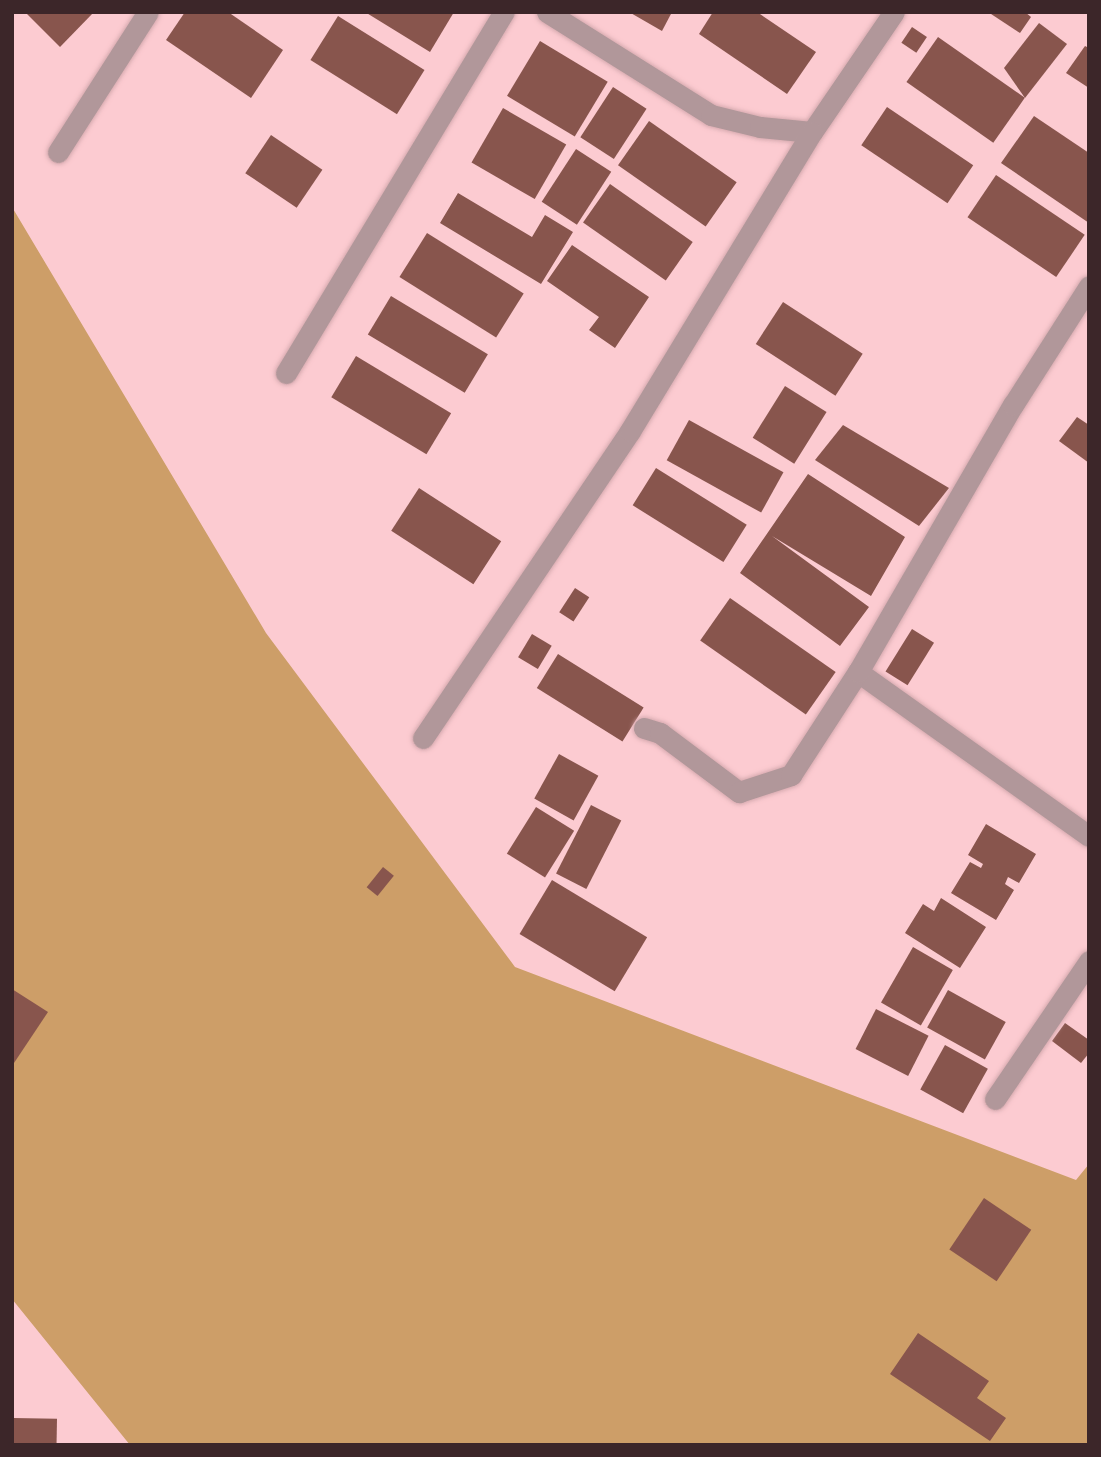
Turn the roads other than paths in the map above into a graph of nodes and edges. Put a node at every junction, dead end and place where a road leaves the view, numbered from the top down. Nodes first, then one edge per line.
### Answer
1 (148, 12) edge
2 (504, 12) edge
3 (547, 12) edge
4 (894, 12) edge
5 (812, 132) junction
6 (58, 152) dead end
7 (1089, 286) edge
8 (286, 373) dead end
9 (859, 672) junction
10 (644, 728) dead end
11 (423, 738) dead end
12 (1089, 836) edge
13 (1089, 961) edge
14 (996, 1099) dead end

1 - 6 street
2 - 8 street
3 - 5 street
4 - 5 street
5 - 11 street
7 - 9 street
9 - 10 street
9 - 12 street
13 - 14 street

